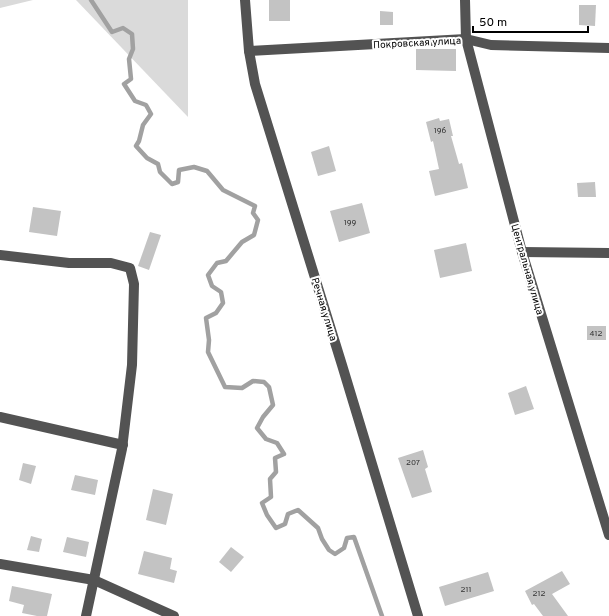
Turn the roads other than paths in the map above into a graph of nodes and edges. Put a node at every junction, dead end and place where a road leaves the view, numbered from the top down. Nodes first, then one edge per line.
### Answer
1 (245, 0) edge
2 (465, 0) edge
3 (466, 39) junction
4 (609, 48) edge
5 (249, 51) junction
6 (522, 252) junction
7 (609, 253) edge
8 (0, 255) edge
9 (0, 418) edge
10 (123, 445) junction
11 (609, 535) edge
12 (0, 564) edge
13 (94, 580) junction
14 (86, 616) edge
15 (174, 616) edge
16 (418, 616) edge

1 - 5 street, Речная улица
2 - 3 street, Центральная улица
3 - 4 street, Покровская улица
3 - 5 street, Покровская улица
3 - 6 street, Центральная улица
5 - 16 street, Речная улица
6 - 7 street
6 - 11 street, Центральная улица
8 - 10 street
9 - 10 street
10 - 13 street
12 - 13 street
13 - 14 street
13 - 15 street

